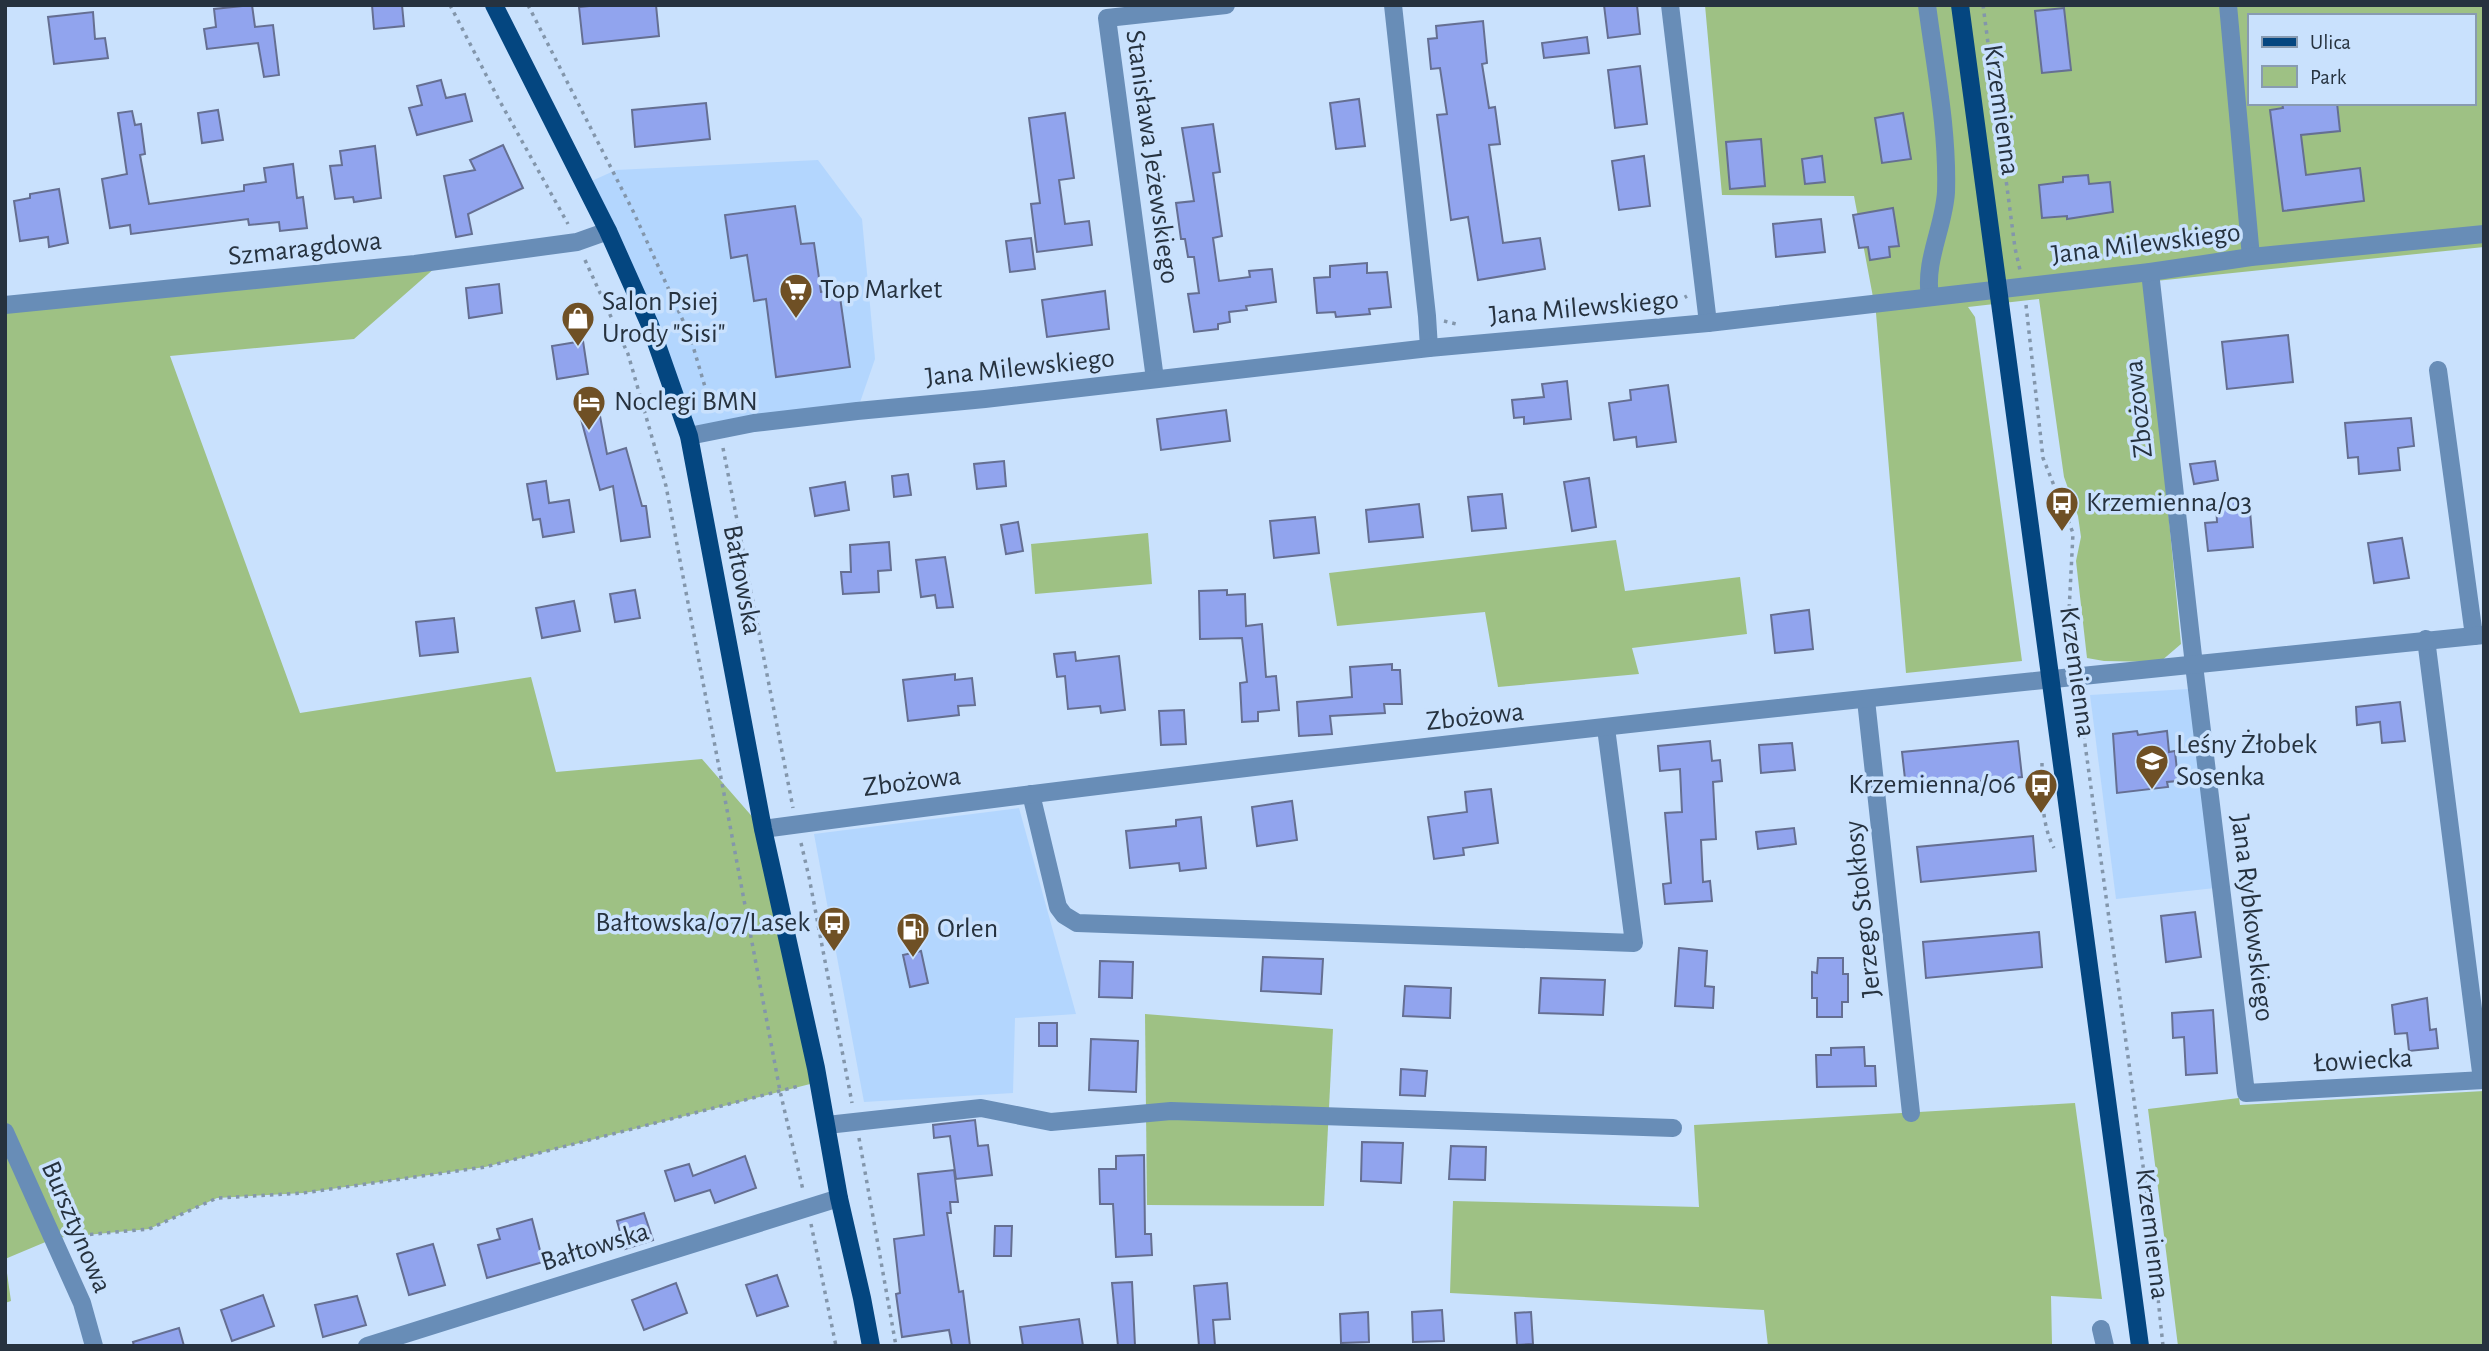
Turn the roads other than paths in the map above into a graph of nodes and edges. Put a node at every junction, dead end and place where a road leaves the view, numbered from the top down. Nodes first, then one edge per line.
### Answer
1 (494, 5) edge
2 (1226, 5) edge
3 (1393, 5) edge
4 (1670, 5) edge
5 (1927, 5) edge
6 (1960, 5) edge
7 (2228, 5) edge
8 (608, 231) junction
9 (2484, 234) edge
10 (2252, 257) junction
11 (2150, 272) junction
12 (1999, 288) junction
13 (1930, 296) junction
14 (5, 304) edge
15 (1708, 323) junction
16 (1429, 348) junction
17 (2438, 370) dead end
18 (1155, 379) junction
19 (689, 436) junction
20 (2479, 635) edge
21 (2426, 639) junction
22 (2194, 665) junction
23 (2052, 680) junction
24 (1866, 700) junction
25 (1606, 729) junction
26 (1031, 794) junction
27 (763, 829) junction
28 (2483, 1080) edge
29 (2246, 1093) joint
30 (1912, 1113) dead end
31 (827, 1125) junction
32 (1673, 1128) dead end
33 (5, 1132) edge
34 (839, 1198) junction
35 (94, 1346) edge
36 (367, 1346) edge
37 (871, 1346) edge
38 (2140, 1346) edge

1 - 8 main road, Bałtowska
2 - 18 street, Stanisława Jeżewskiego
3 - 16 street
4 - 15 street
5 - 13 street
6 - 12 main road, Krzemienna
7 - 10 street
8 - 14 street, Szmaragdowa
8 - 19 main road, Bałtowska
9 - 10 street, Jana Milewskiego
10 - 11 street, Jana Milewskiego
11 - 12 street, Jana Milewskiego
11 - 22 street, Zbożowa
12 - 13 street, Jana Milewskiego
12 - 23 main road, Krzemienna
13 - 15 street, Jana Milewskiego
15 - 16 street, Jana Milewskiego
16 - 18 street, Jana Milewskiego
17 - 20 street, Zbożowa
18 - 19 street, Jana Milewskiego
19 - 27 main road, Bałtowska
20 - 21 street, Zbożowa
21 - 22 street, Zbożowa
21 - 28 street
22 - 23 street, Zbożowa
22 - 29 street, Jana Rybkowskiego
23 - 24 street, Zbożowa
23 - 38 main road, Krzemienna
24 - 25 street, Zbożowa
24 - 30 street, Jerzego Stokłosy
25 - 26 street, Zbożowa
25 - 26 street
26 - 27 street, Zbożowa
27 - 31 main road, Bałtowska
28 - 29 street, Łowiecka
31 - 32 street
31 - 34 main road, Bałtowska
33 - 35 street, Bursztynowa
34 - 36 street, Bałtowska
34 - 37 main road, Bałtowska

